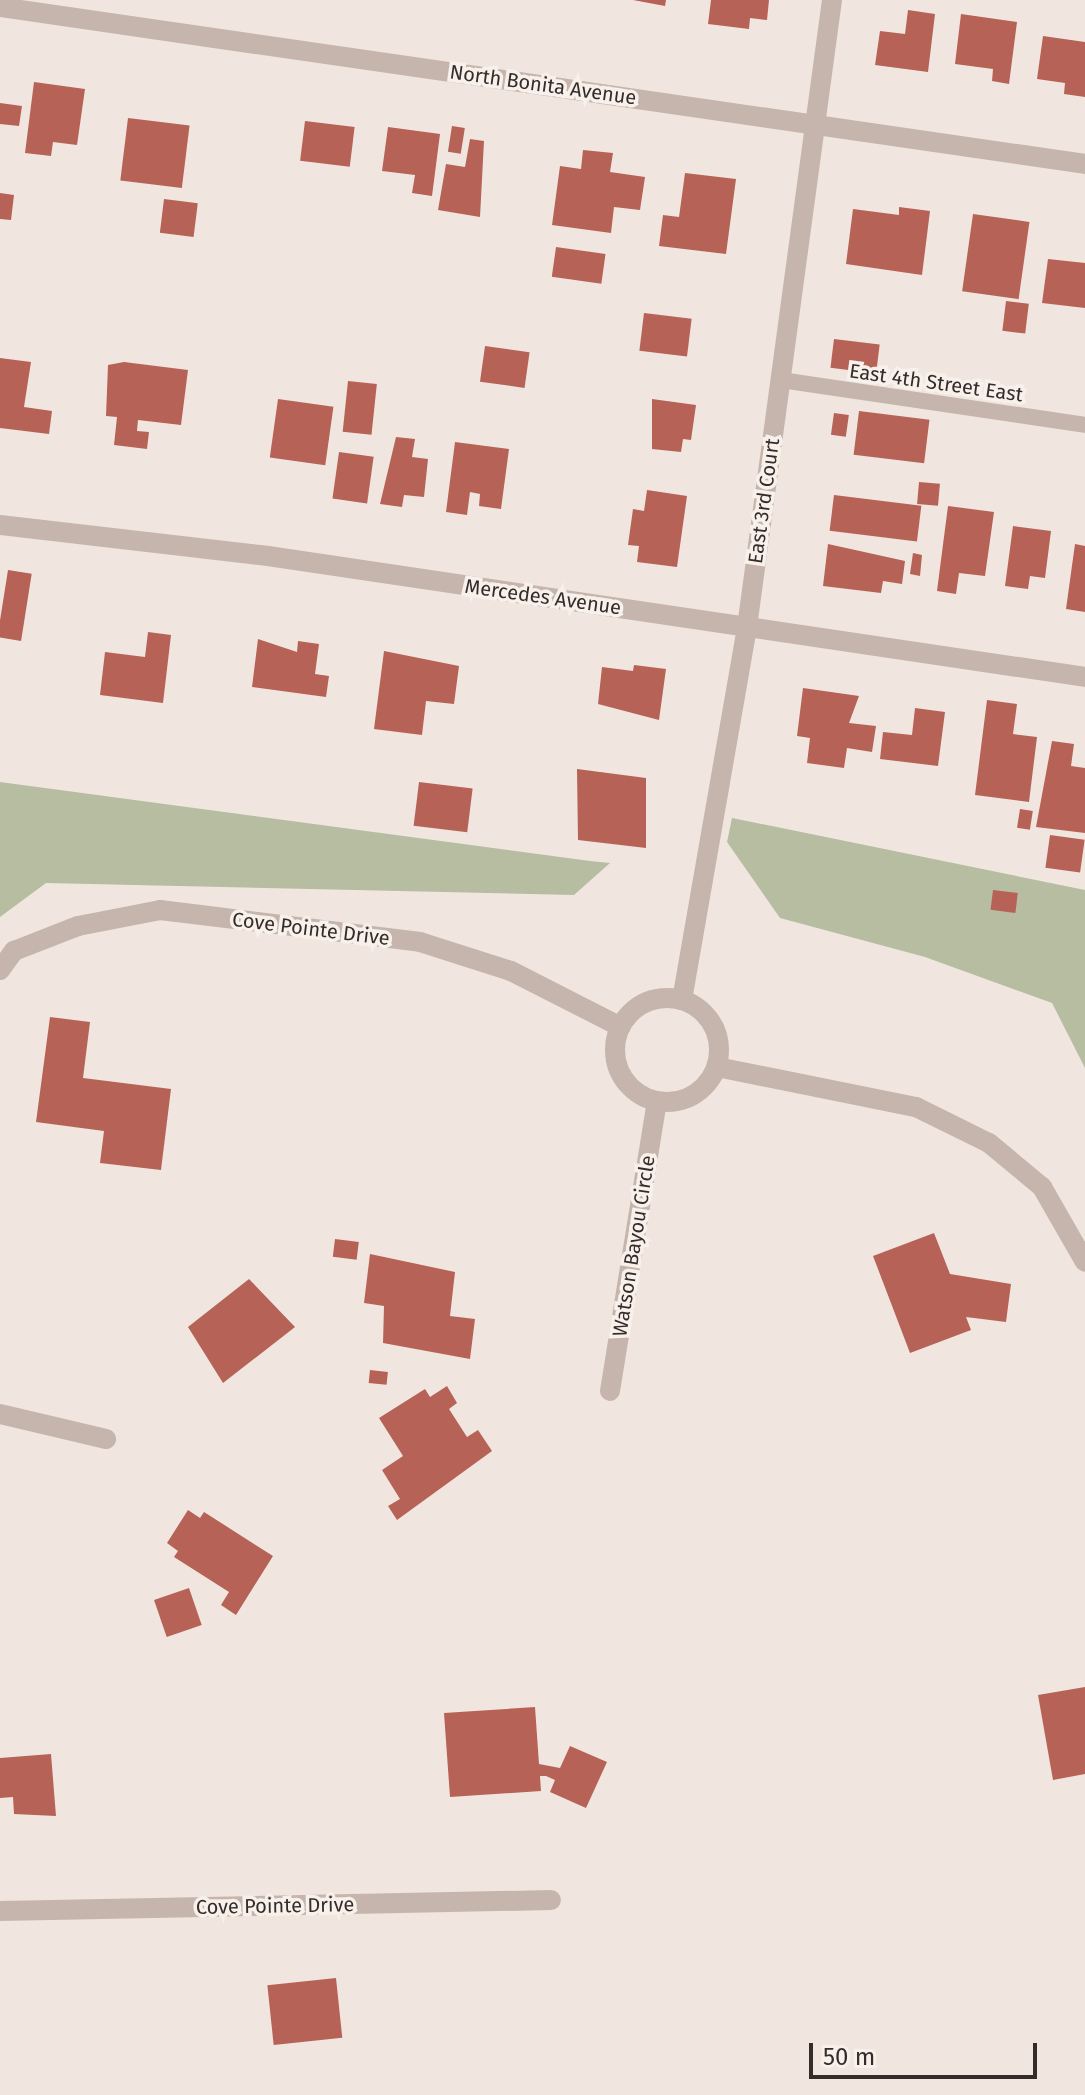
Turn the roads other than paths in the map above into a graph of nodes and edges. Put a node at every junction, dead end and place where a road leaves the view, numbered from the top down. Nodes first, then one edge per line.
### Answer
1 (832, 0) edge
2 (0, 7) edge
3 (816, 124) junction
4 (1085, 164) edge
5 (781, 380) junction
6 (1085, 425) edge
7 (0, 525) edge
8 (747, 627) junction
9 (1085, 677) edge
10 (0, 970) edge
11 (682, 1000) junction
12 (621, 1027) junction
13 (717, 1067) junction
14 (657, 1102) junction
15 (1085, 1262) edge
16 (610, 1391) dead end
17 (0, 1414) edge
18 (106, 1439) dead end
19 (551, 1900) dead end
20 (0, 1911) edge

1 - 3 street, East 3rd Court
2 - 3 street, North Bonita Avenue
3 - 4 street, North Bonita Avenue
3 - 5 street, East 3rd Court
5 - 6 lane, East 4th Street East
5 - 8 street, East 3rd Court
7 - 8 street, Mercedes Avenue
8 - 9 street, Mercedes Avenue
8 - 11 street, East 3rd Court
10 - 12 street, Cove Pointe Drive
11 - 12 street
11 - 13 street
12 - 14 street
13 - 14 street
13 - 15 street
14 - 16 street, Watson Bayou Circle
17 - 18 street
19 - 20 street, Cove Pointe Drive

